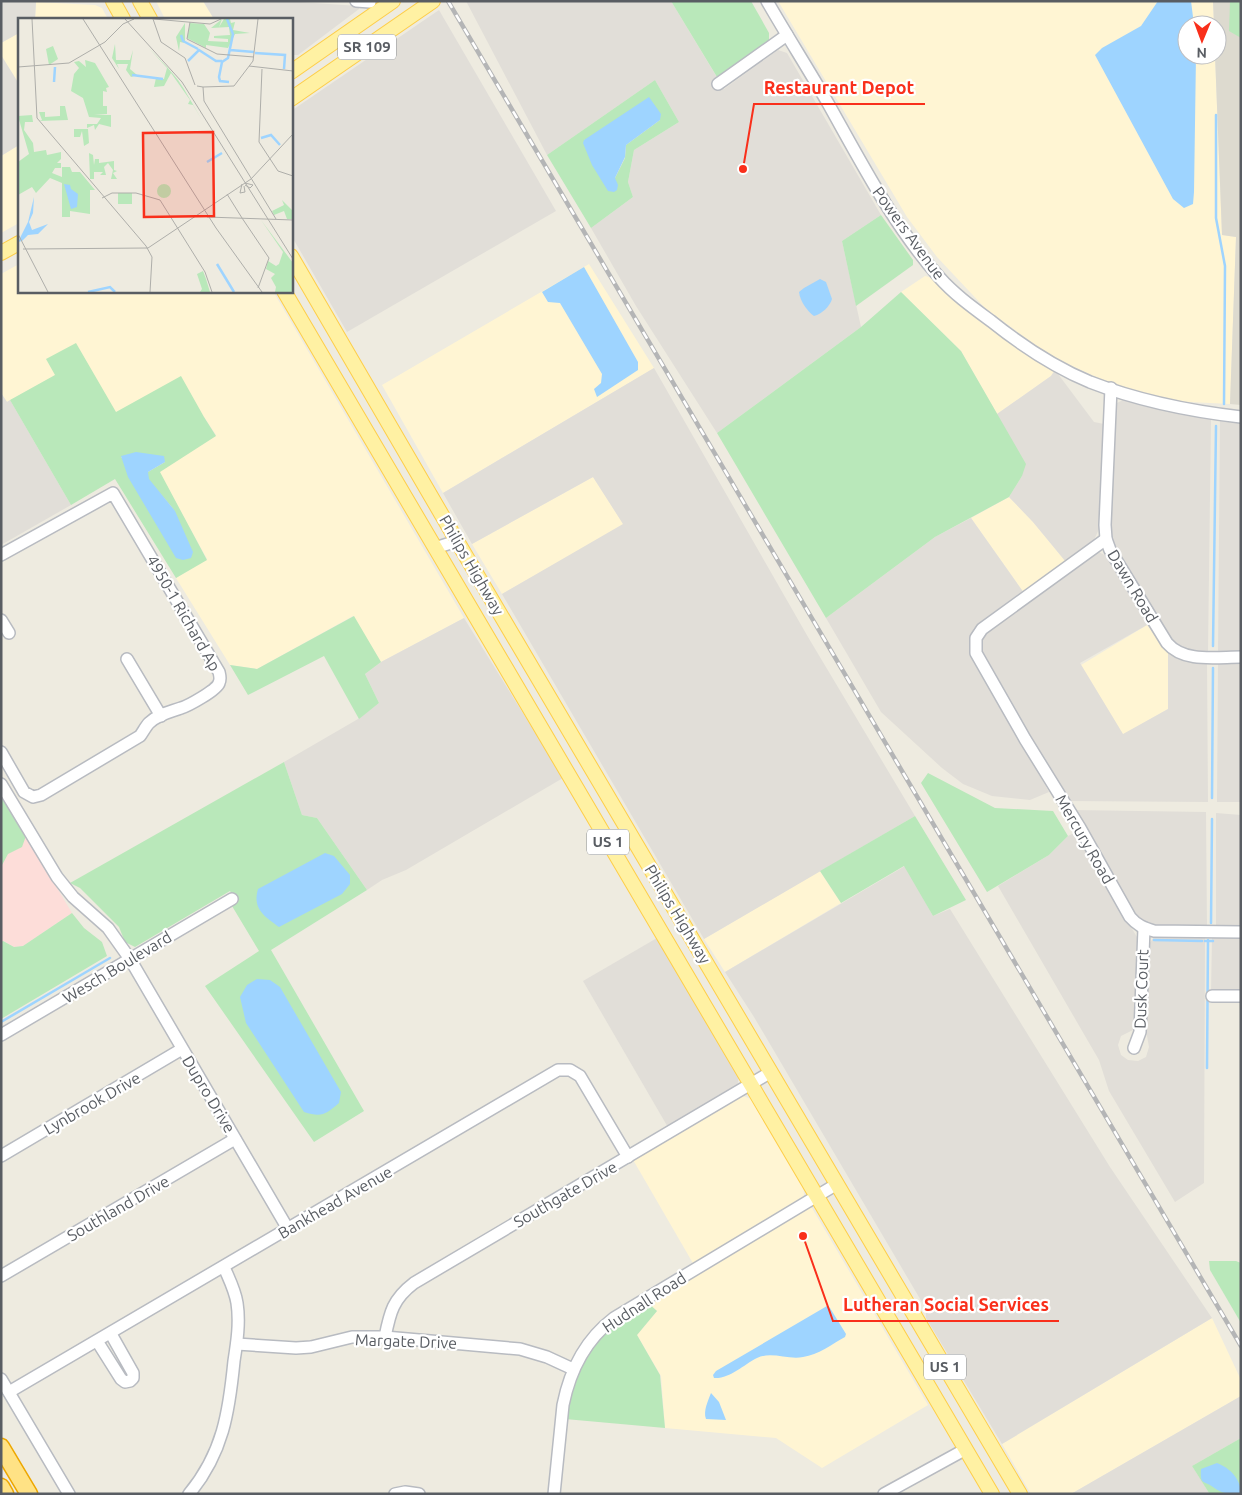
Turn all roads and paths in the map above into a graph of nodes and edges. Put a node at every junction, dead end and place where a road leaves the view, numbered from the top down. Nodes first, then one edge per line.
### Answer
1 (112, 1) edge
2 (140, 1) edge
3 (356, 1) edge
4 (393, 1) edge
5 (432, 1) edge
6 (767, 1) edge
7 (370, 2) edge
8 (122, 18) edge
9 (149, 18) edge
10 (787, 35) junction
11 (292, 71) edge
12 (718, 84) dead end
13 (296, 96) edge
14 (18, 244) edge
15 (1, 253) edge
16 (292, 258) edge
17 (285, 292) edge
18 (1111, 388) junction
19 (1241, 417) edge
20 (1106, 539) junction
21 (457, 541) junction
22 (435, 548) junction
23 (1, 555) edge
24 (1, 620) edge
25 (9, 633) dead end
26 (1241, 657) edge
27 (128, 659) dead end
28 (161, 716) junction
29 (1, 752) edge
30 (1, 784) edge
31 (232, 899) dead end
32 (1144, 928) junction
33 (1241, 932) edge
34 (130, 960) junction
35 (1212, 996) dead end
36 (1241, 996) edge
37 (1, 1035) edge
38 (1134, 1048) dead end
39 (182, 1050) junction
40 (771, 1072) junction
41 (751, 1085) junction
42 (235, 1139) junction
43 (1, 1156) edge
44 (628, 1157) junction
45 (837, 1184) junction
46 (817, 1196) junction
47 (288, 1229) junction
48 (224, 1267) junction
49 (1, 1276) edge
50 (111, 1334) junction
51 (385, 1337) junction
52 (97, 1341) junction
53 (236, 1344) junction
54 (573, 1369) junction
55 (1, 1379) edge
56 (9, 1392) junction
57 (1, 1447) edge
58 (966, 1449) junction
59 (1, 1487) edge
60 (190, 1493) edge
61 (990, 1493) edge
62 (5, 1494) edge
63 (29, 1494) edge
64 (69, 1494) edge
65 (395, 1494) edge
66 (419, 1494) edge
67 (554, 1494) edge
68 (884, 1494) edge
69 (1020, 1494) edge

1 - 8 main road
2 - 9 main road
3 - 7 street
4 - 11 main road, SR 109
5 - 13 main road, SR 109
6 - 10 street, Powers Avenue
10 - 12 street
10 - 18 street, Powers Avenue
14 - 15 main road
16 - 21 main road, Philips Highway / US 1
17 - 22 main road, Philips Highway / US 1
18 - 19 street, Powers Avenue
18 - 20 street, Dawn Road
20 - 26 street, Dawn Road
20 - 32 street, Mercury Road
21 - 22 street
21 - 40 main road, Philips Highway / US 1
22 - 41 main road, Philips Highway / US 1
23 - 28 street, 4950-1 Richard Ap
24 - 25 street
27 - 28 street
28 - 29 street, 4950-1 Richard Ap
30 - 34 street, Dupro Drive
31 - 34 street, Wesch Boulevard
32 - 33 street
32 - 38 street, Dusk Court
34 - 37 street, Wesch Boulevard
34 - 39 street, Dupro Drive
35 - 36 street
39 - 42 street, Dupro Drive
39 - 43 street, Lynbrook Drive
40 - 41 street, Southgate Drive
40 - 45 main road, Philips Highway / US 1
41 - 44 street, Southgate Drive
41 - 46 main road, Philips Highway / US 1
42 - 47 street, Dupro Drive
42 - 49 street, Southland Drive
44 - 47 street, Bankhead Avenue
44 - 51 street, Southgate Drive
45 - 46 street, Hudnall Road
45 - 69 main road, Philips Highway / US 1
46 - 54 street, Hudnall Road
46 - 58 main road, Philips Highway / US 1
47 - 48 street, Bankhead Avenue
48 - 50 street, Bankhead Avenue
48 - 53 street
50 - 52 street, Bankhead Avenue
50 - 52 street
51 - 53 street, Margate Drive
51 - 54 street, Margate Drive
52 - 56 street, Bankhead Avenue
53 - 60 street
54 - 67 street, Hudnall Road
55 - 56 street
56 - 64 street
57 - 63 highway
58 - 61 main road, Philips Highway / US 1
58 - 68 street
59 - 62 highway
65 - 66 street

